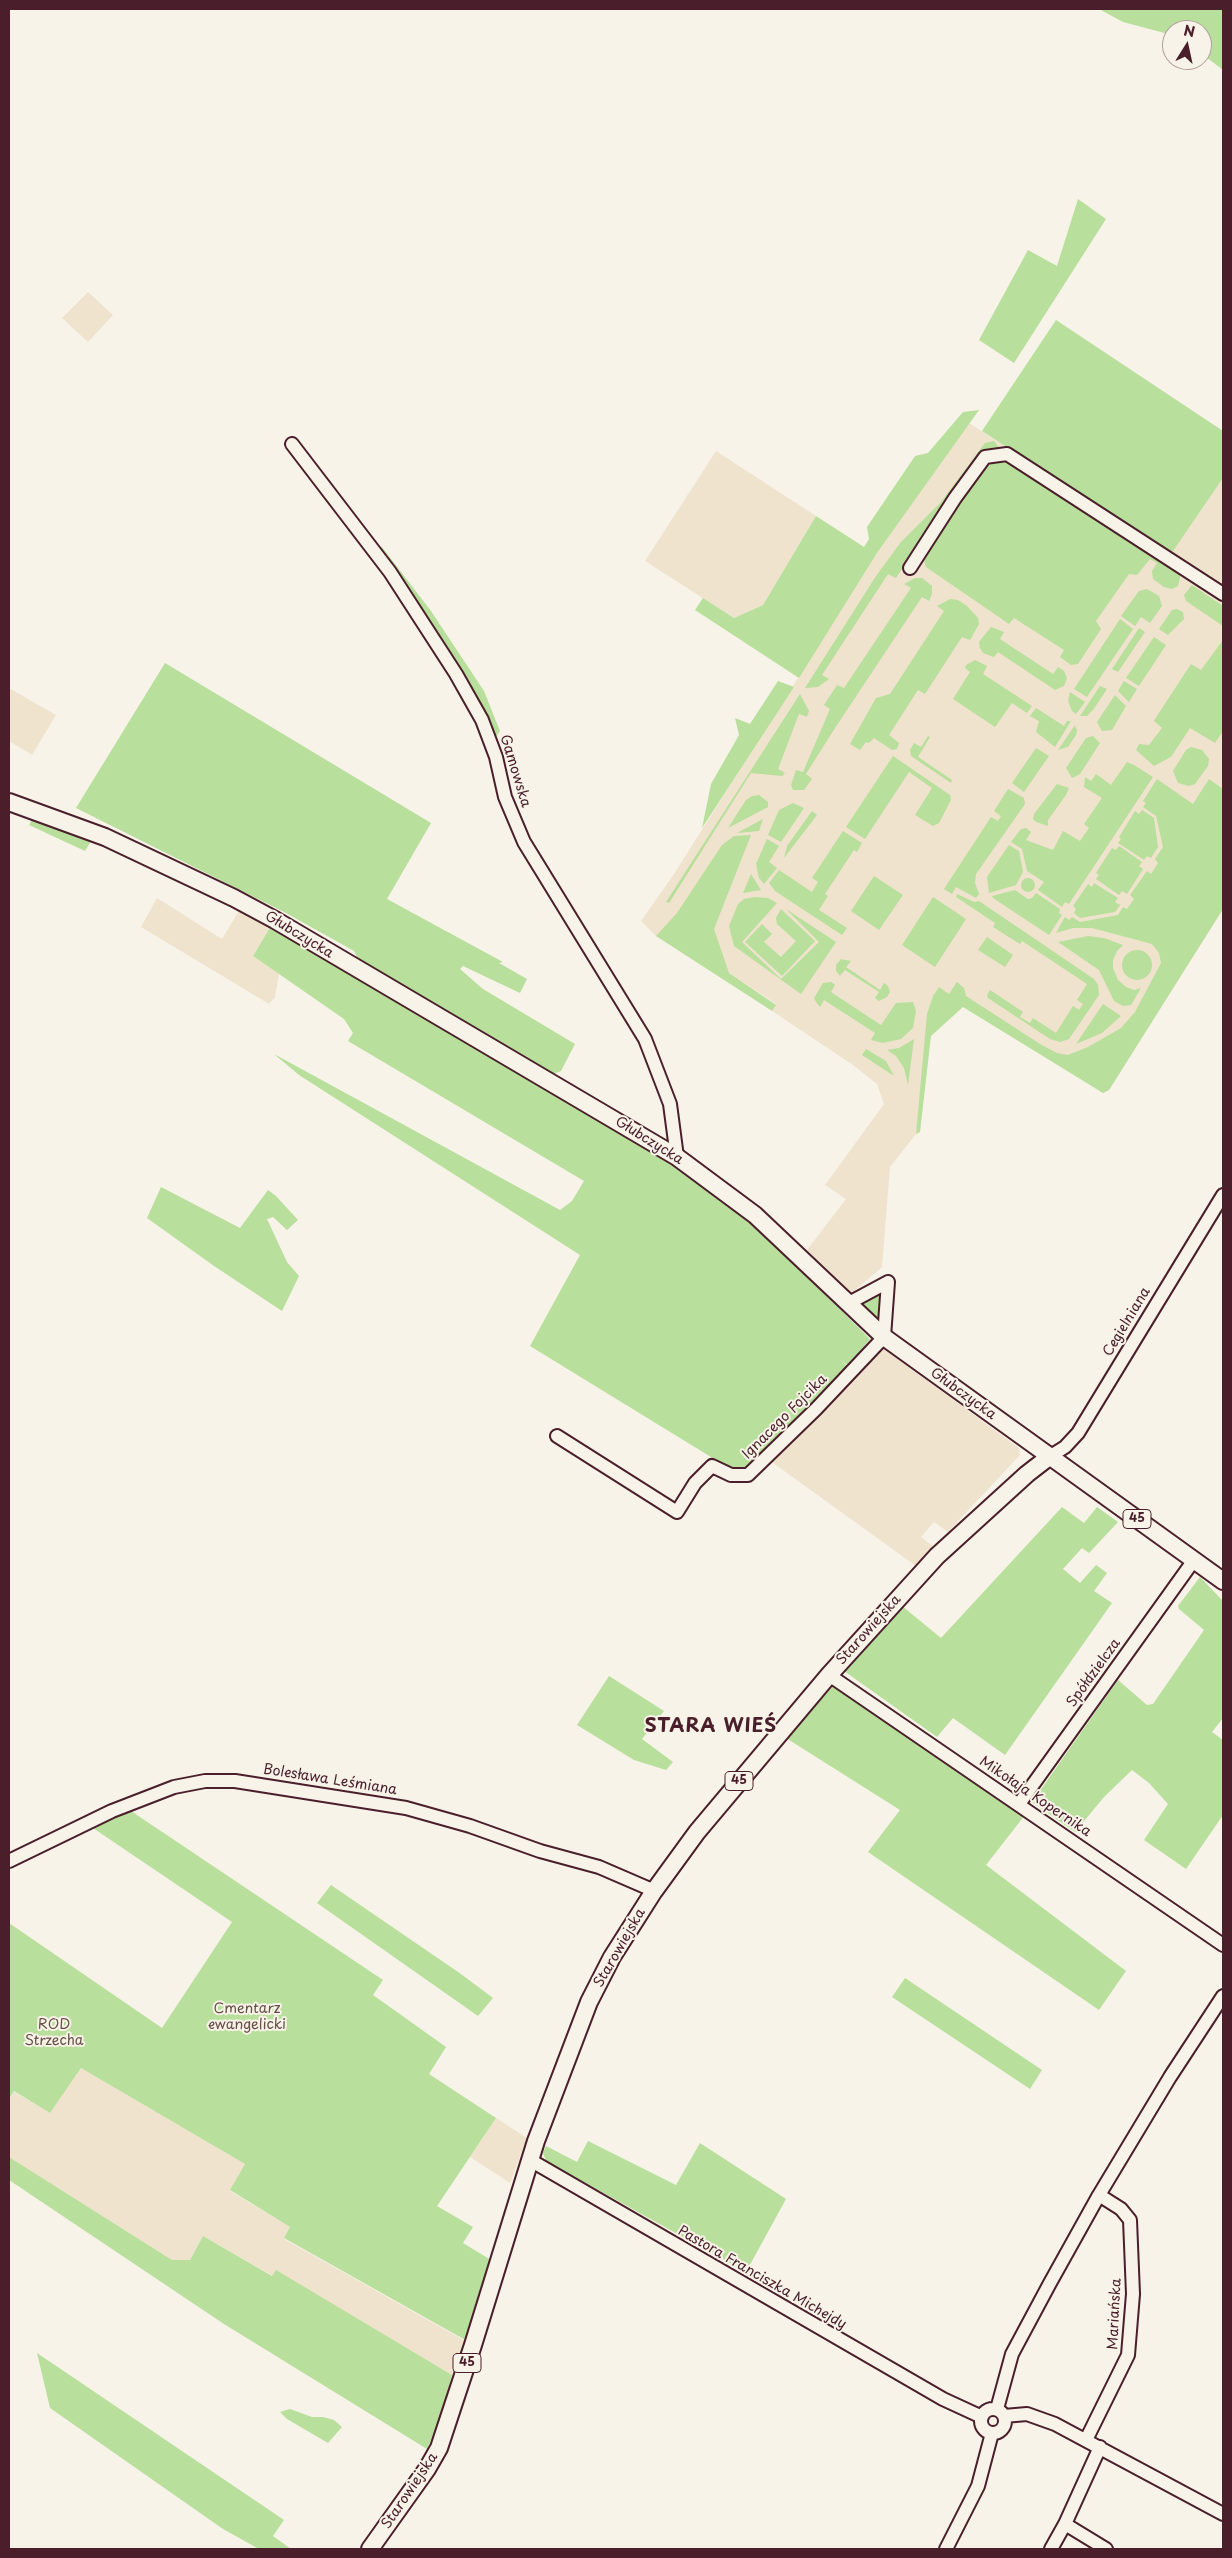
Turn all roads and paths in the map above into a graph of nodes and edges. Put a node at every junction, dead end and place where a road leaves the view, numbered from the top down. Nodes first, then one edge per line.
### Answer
1 (292, 444) dead end
2 (910, 568) dead end
3 (1223, 594) edge
4 (9, 802) edge
5 (677, 1157) junction
6 (1223, 1195) edge
7 (847, 1304) junction
8 (884, 1337) junction
9 (557, 1436) dead end
10 (1049, 1457) junction
11 (1194, 1560) junction
12 (1223, 1581) edge
13 (829, 1675) junction
14 (1019, 1804) junction
15 (9, 1861) edge
16 (650, 1889) dead end
17 (1223, 1945) edge
18 (1223, 1996) edge
19 (530, 2160) junction
20 (1099, 2195) junction
21 (1001, 2412) junction
22 (982, 2417) junction
23 (992, 2433) junction
24 (1086, 2440) junction
25 (1100, 2448) junction
26 (1223, 2514) edge
27 (1065, 2524) junction
28 (370, 2549) edge
29 (946, 2549) edge
30 (1051, 2549) edge
31 (1106, 2549) edge

1 - 5 street, Gamowska
2 - 3 street
4 - 5 main road, Głubczycka
5 - 7 main road, Głubczycka
6 - 10 street, Cegielniana
7 - 8 main road, Głubczycka
7 - 8 street
8 - 9 street, Ignacego Fojcika
8 - 10 main road, Głubczycka
10 - 11 main road, Głubczycka / 45
10 - 13 main road, Starowiejska / 45
11 - 12 main road, Głubczycka / 45
11 - 14 street, Spółdzielcza
13 - 14 street, Mikołaja Kopernika
13 - 19 main road, Starowiejska / 45
14 - 17 street, Mikołaja Kopernika
15 - 16 street, Bolesława Leśmiana
18 - 20 street
19 - 22 street, Pastora Franciszka Michejdy
19 - 28 main road, Starowiejska / 45
20 - 21 street
20 - 24 street, Mariańska
21 - 22 street
21 - 23 street
21 - 24 street
22 - 23 street
23 - 29 street
24 - 25 street
25 - 26 street
25 - 27 street
27 - 30 street
27 - 31 street

